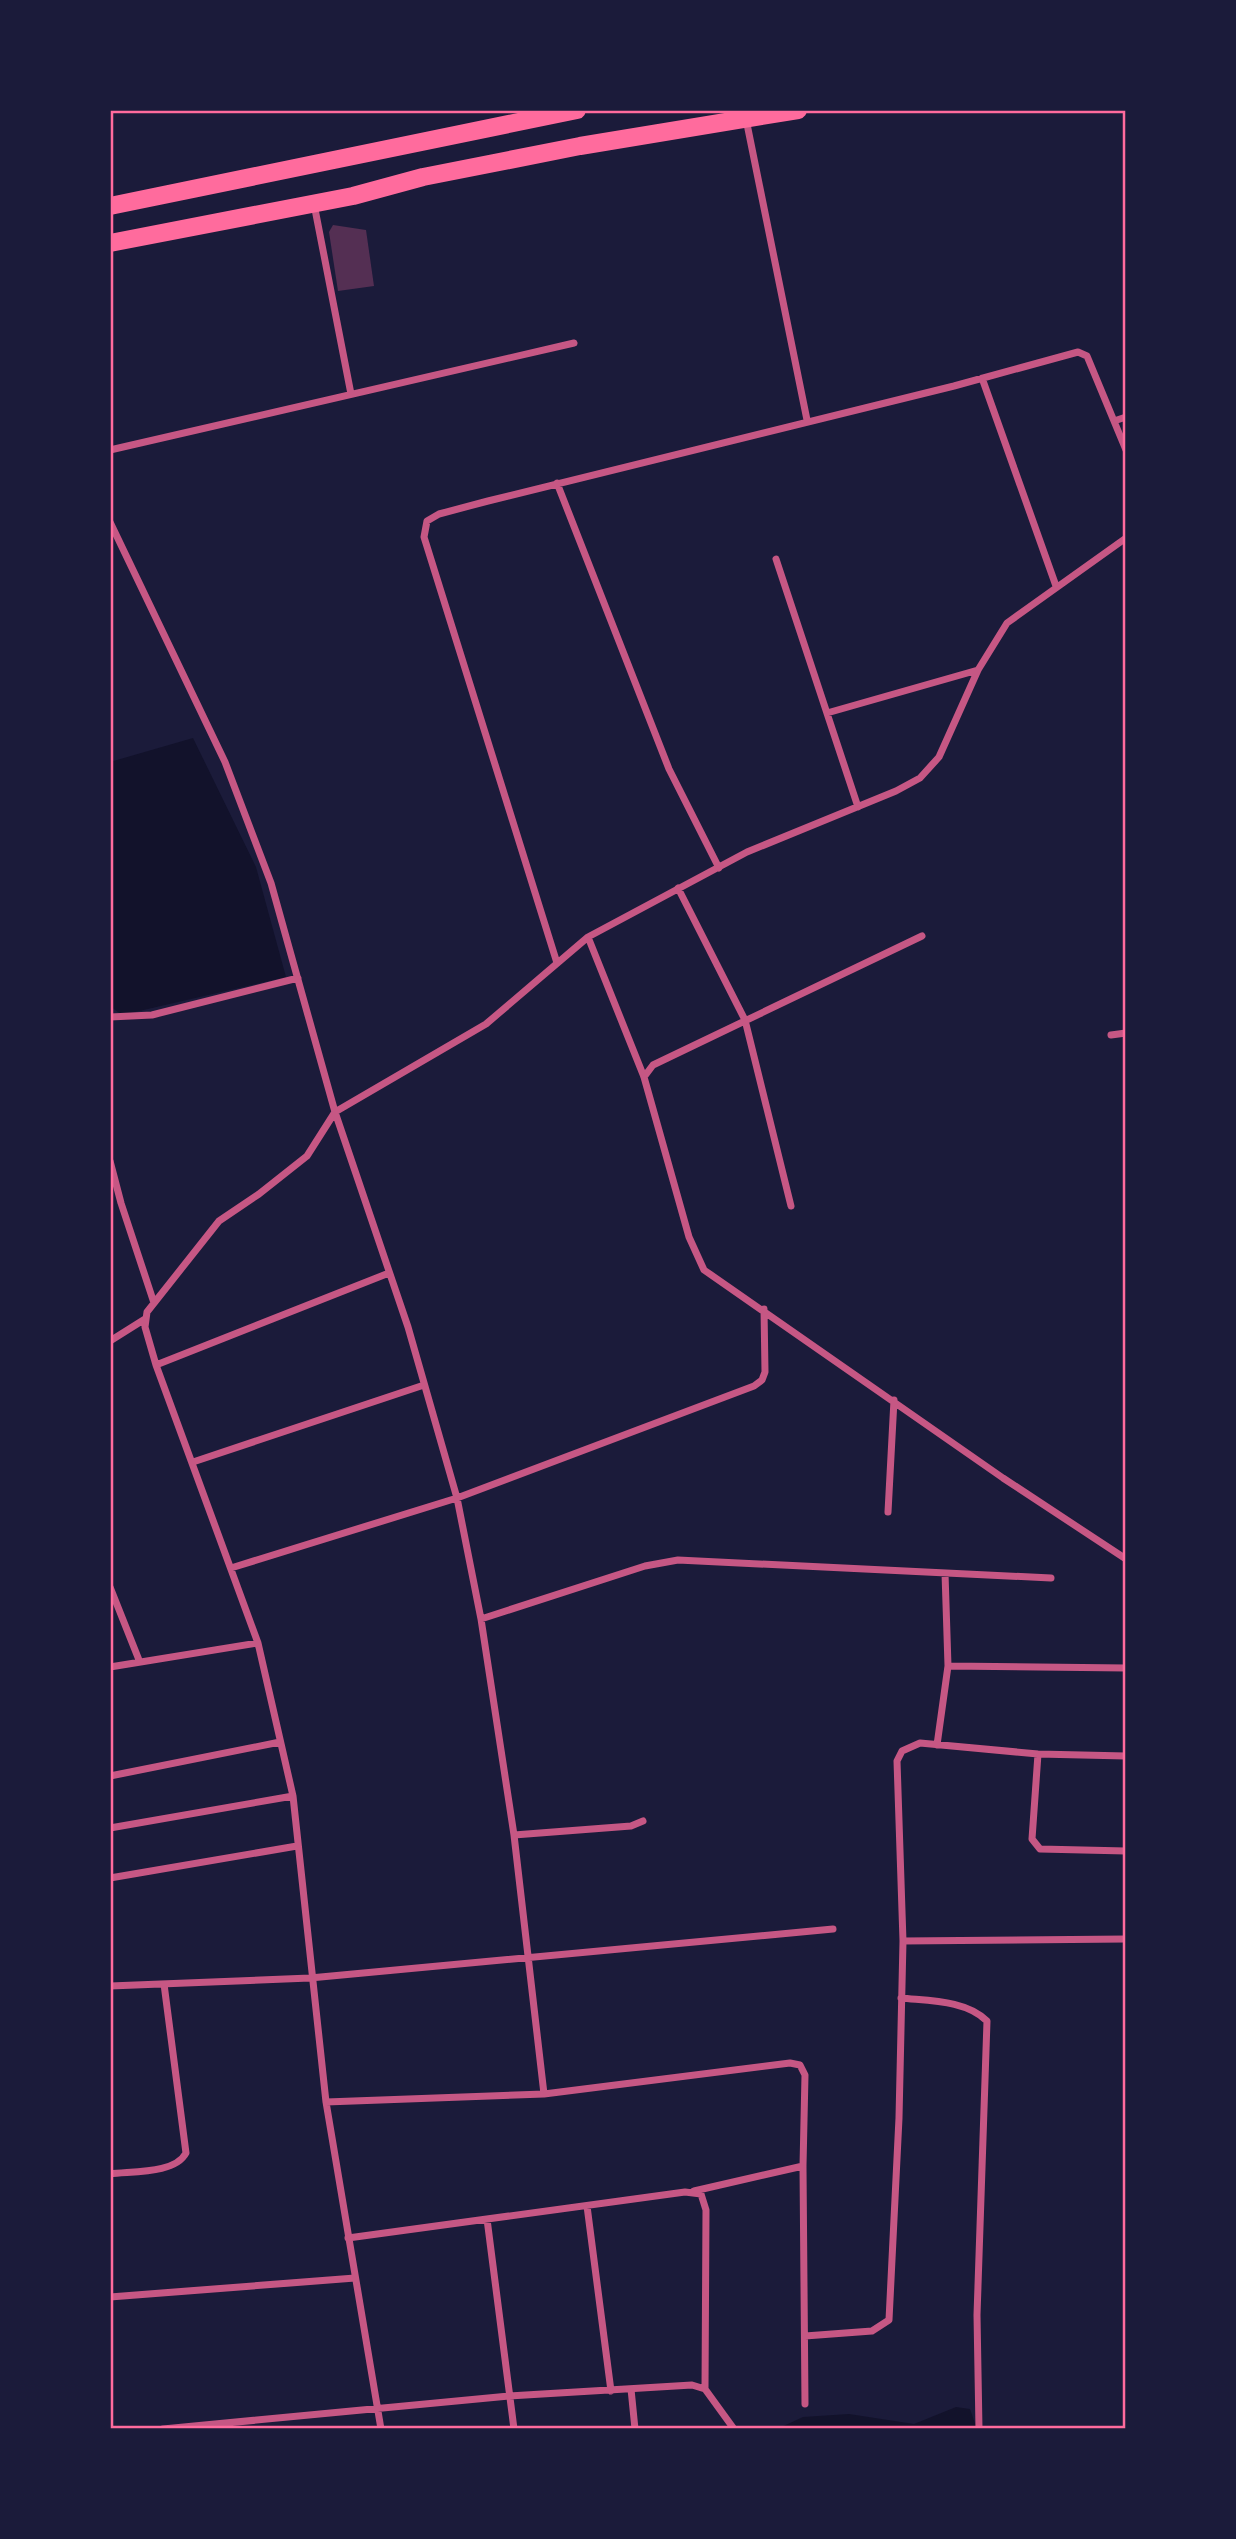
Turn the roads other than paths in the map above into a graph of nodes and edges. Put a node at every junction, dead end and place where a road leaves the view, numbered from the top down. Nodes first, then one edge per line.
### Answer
1 (577, 110) edge
2 (798, 110) edge
3 (746, 118) junction
4 (314, 203) junction
5 (110, 206) edge
6 (110, 243) edge
7 (574, 343) dead end
8 (982, 378) junction
9 (351, 394) junction
10 (1126, 417) edge
11 (807, 420) junction
12 (1114, 421) junction
13 (110, 450) edge
14 (1126, 450) edge
15 (557, 483) junction
16 (110, 522) edge
17 (1126, 538) edge
18 (776, 559) dead end
19 (1056, 586) junction
20 (978, 670) junction
21 (827, 713) junction
22 (858, 807) junction
23 (719, 868) junction
24 (678, 888) junction
25 (922, 936) dead end
26 (588, 937) junction
27 (556, 964) junction
28 (298, 978) junction
29 (110, 1017) edge
30 (745, 1020) junction
31 (1126, 1033) edge
32 (1111, 1035) dead end
33 (644, 1077) junction
34 (335, 1112) junction
35 (110, 1161) edge
36 (791, 1206) dead end
37 (389, 1273) junction
38 (154, 1303) junction
39 (764, 1309) junction
40 (145, 1320) junction
41 (110, 1341) edge
42 (156, 1365) junction
43 (424, 1385) junction
44 (894, 1401) junction
45 (193, 1462) junction
46 (457, 1498) junction
47 (888, 1512) dead end
48 (1126, 1559) edge
49 (231, 1568) junction
50 (945, 1573) junction
51 (1051, 1578) dead end
52 (110, 1587) edge
53 (481, 1619) junction
54 (258, 1643) junction
55 (139, 1660) junction
56 (948, 1666) junction
57 (110, 1667) edge
58 (1126, 1668) edge
59 (280, 1742) junction
60 (937, 1745) junction
61 (1038, 1754) junction
62 (1126, 1756) edge
63 (110, 1776) edge
64 (293, 1796) junction
65 (643, 1821) dead end
66 (110, 1828) edge
67 (514, 1835) junction
68 (297, 1846) junction
69 (1126, 1852) edge
70 (110, 1878) edge
71 (833, 1929) dead end
72 (1126, 1938) edge
73 (903, 1941) junction
74 (528, 1957) junction
75 (310, 1978) junction
76 (164, 1984) junction
77 (110, 1986) edge
78 (901, 1998) junction
79 (544, 2094) junction
80 (326, 2102) junction
81 (803, 2166) junction
82 (110, 2174) edge
83 (693, 2192) junction
84 (586, 2206) junction
85 (487, 2218) junction
86 (348, 2238) junction
87 (355, 2278) junction
88 (110, 2297) edge
89 (805, 2336) junction
90 (631, 2389) junction
91 (705, 2389) junction
92 (611, 2391) junction
93 (509, 2396) junction
94 (805, 2404) dead end
95 (378, 2409) junction
96 (163, 2429) edge
97 (381, 2429) edge
98 (514, 2429) edge
99 (635, 2429) edge
100 (734, 2429) edge
101 (979, 2429) edge

1 - 5 highway
2 - 3 highway
3 - 4 highway
3 - 11 street
4 - 6 highway
4 - 9 street
7 - 9 street
8 - 11 street
8 - 12 street
8 - 19 street
9 - 13 street
10 - 12 street
11 - 15 street
12 - 14 street
15 - 23 street
15 - 27 street
16 - 28 street
17 - 19 street
18 - 21 street
19 - 20 street
20 - 21 street
20 - 22 street
21 - 22 street
22 - 23 street
23 - 24 street
24 - 26 street
24 - 30 street
25 - 30 street
26 - 27 street
26 - 33 street
27 - 34 street
28 - 29 street
28 - 34 street
30 - 33 street
30 - 36 street
31 - 32 street
33 - 39 street
34 - 37 street
34 - 38 street
35 - 38 street
37 - 42 street
37 - 43 street
38 - 40 street
39 - 44 street
39 - 46 street
40 - 41 street
40 - 42 street
42 - 45 street
43 - 45 street
43 - 46 street
44 - 47 street
44 - 48 street
45 - 49 street
46 - 49 street
46 - 53 street
49 - 54 street
50 - 51 street
50 - 53 street
50 - 56 street
52 - 55 street
53 - 67 street
54 - 55 street
54 - 59 street
55 - 57 street
56 - 58 street
56 - 60 street
59 - 63 street
59 - 64 street
60 - 61 street
60 - 73 street
61 - 62 street
61 - 69 street
64 - 66 street
64 - 68 street
65 - 67 street
67 - 74 street
68 - 70 street
68 - 75 street
71 - 74 street
72 - 73 street
73 - 78 street
74 - 75 street
74 - 79 street
75 - 76 street
75 - 80 street
76 - 77 street
76 - 82 street
78 - 89 street
78 - 101 street
79 - 80 street
79 - 81 street
80 - 86 street
81 - 83 street
81 - 89 street
83 - 84 street
83 - 91 street
84 - 85 street
84 - 92 street
85 - 86 street
85 - 93 street
86 - 87 street
87 - 88 street
87 - 95 street
89 - 94 street
90 - 91 street
90 - 92 street
90 - 99 street
91 - 100 street
92 - 93 street
93 - 95 street
93 - 98 street
95 - 96 street
95 - 97 street

